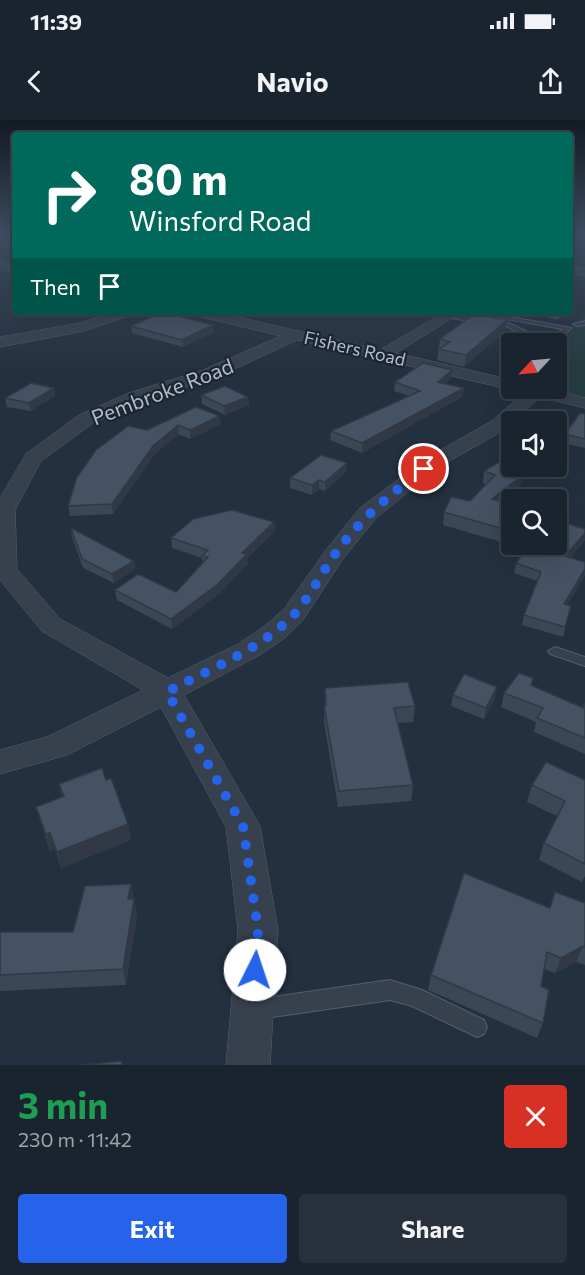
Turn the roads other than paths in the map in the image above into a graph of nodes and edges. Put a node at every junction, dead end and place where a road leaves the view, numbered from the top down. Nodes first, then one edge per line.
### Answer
1 (118, 315) edge
2 (211, 315) edge
3 (449, 315) edge
4 (456, 315) edge
5 (489, 315) edge
6 (561, 315) edge
7 (585, 323) edge
8 (576, 324) junction
9 (569, 328) junction
10 (523, 333) edge
11 (562, 333) edge
12 (296, 335) junction
13 (0, 342) edge
14 (384, 354) junction
15 (501, 382) edge
16 (524, 399) edge
17 (567, 399) edge
18 (585, 403) edge
19 (2, 525) edge
20 (555, 651) dead end
21 (585, 662) edge
22 (167, 692) junction
23 (0, 762) edge
24 (252, 1010) junction
25 (477, 1027) dead end
26 (248, 1065) edge

1 - 13 street
2 - 12 street, Fishers Road
3 - 14 street
4 - 10 lane
5 - 9 lane
6 - 8 lane
7 - 8 lane
8 - 9 lane
9 - 11 lane
12 - 14 street, Fishers Road
12 - 19 street, Pembroke Road
14 - 15 street, Fishers Road
16 - 22 street
17 - 18 street
19 - 22 street, Pembroke Road
20 - 21 lane
22 - 23 street
22 - 24 street
24 - 25 lane
24 - 26 street

